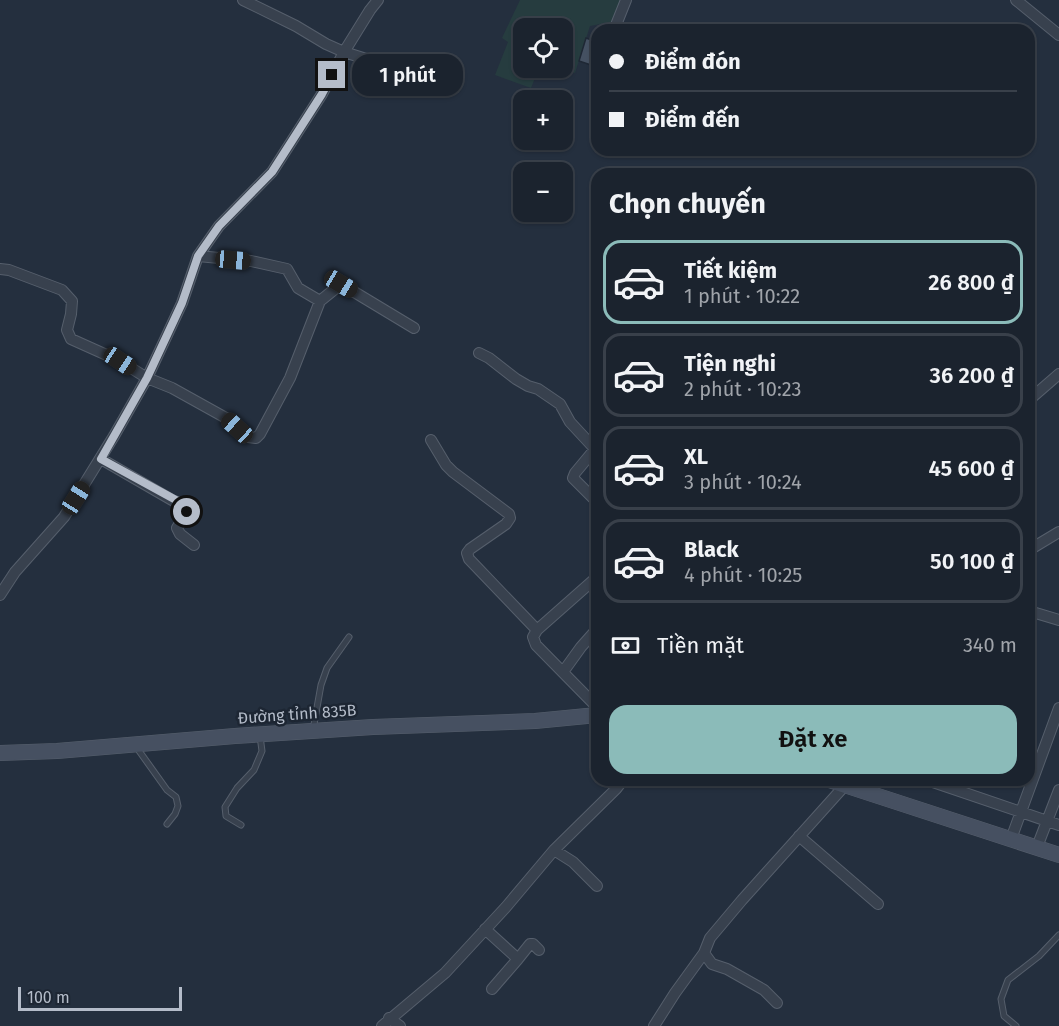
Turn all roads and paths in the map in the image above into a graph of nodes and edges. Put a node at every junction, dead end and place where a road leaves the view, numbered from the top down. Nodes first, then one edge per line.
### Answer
1 (243, 0) edge
2 (378, 0) edge
3 (626, 0) edge
4 (1016, 0) edge
5 (616, 24) edge
6 (1059, 35) edge
7 (344, 52) junction
8 (411, 73) dead end
9 (198, 256) junction
10 (0, 269) edge
11 (320, 301) junction
12 (414, 328) dead end
13 (479, 353) dead end
14 (1059, 374) edge
15 (147, 378) junction
16 (1035, 395) edge
17 (431, 440) dead end
18 (591, 445) edge
19 (591, 454) edge
20 (101, 459) junction
21 (591, 496) edge
22 (1059, 532) edge
23 (195, 545) dead end
24 (1035, 546) edge
25 (591, 582) edge
26 (0, 596) edge
27 (1035, 613) edge
28 (1059, 620) edge
29 (537, 630) junction
30 (591, 636) edge
31 (349, 637) dead end
32 (564, 672) junction
33 (591, 701) edge
34 (1059, 708) edge
35 (591, 716) edge
36 (313, 731) junction
37 (260, 735) junction
38 (134, 744) junction
39 (0, 753) edge
40 (1035, 774) edge
41 (618, 786) edge
42 (844, 786) edge
43 (859, 786) edge
44 (947, 786) edge
45 (1031, 786) edge
46 (1059, 790) edge
47 (1021, 813) junction
48 (1047, 821) junction
49 (167, 824) dead end
50 (241, 825) dead end
51 (1059, 825) edge
52 (799, 836) junction
53 (1011, 839) junction
54 (1037, 847) junction
55 (554, 849) junction
56 (1059, 855) edge
57 (597, 886) dead end
58 (878, 904) dead end
59 (485, 929) junction
60 (1059, 935) edge
61 (538, 950) dead end
62 (704, 953) junction
63 (518, 959) junction
64 (492, 989) dead end
65 (777, 1004) dead end
66 (386, 1022) edge
67 (400, 1026) edge
68 (654, 1026) edge
69 (1016, 1026) edge

1 - 7 street
2 - 7 street
3 - 5 street
4 - 6 street
7 - 8 street
7 - 9 street
9 - 11 street
9 - 15 street
10 - 15 street
11 - 12 street
11 - 15 street
13 - 18 street
14 - 16 street
15 - 20 street
17 - 29 street
19 - 21 street
20 - 23 street
20 - 26 street
22 - 24 street
25 - 29 street
27 - 28 street
29 - 32 street
30 - 32 street
31 - 36 lane
32 - 33 street
34 - 40 street
35 - 36 main road, Đường tỉnh 835B
36 - 37 main road, Đường tỉnh 835B
37 - 38 main road, Đường tỉnh 835B
37 - 50 lane
38 - 39 main road, Đường tỉnh 835B
38 - 49 lane
41 - 55 street
42 - 52 street
43 - 53 main road
44 - 47 street
45 - 47 street
46 - 48 street
47 - 48 street
47 - 53 street
48 - 51 street
48 - 54 street
52 - 58 street
52 - 62 street
53 - 54 main road
54 - 56 main road
55 - 57 street
55 - 59 street
59 - 63 street
59 - 66 street
60 - 69 lane
61 - 63 street
62 - 65 street
62 - 68 street
63 - 64 street
66 - 67 street

